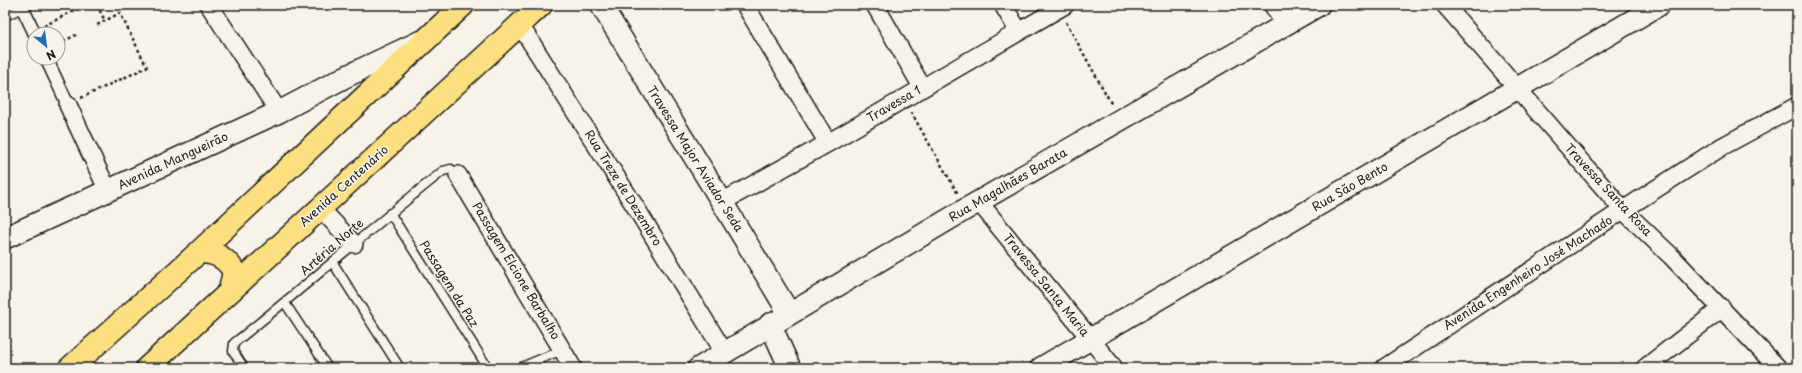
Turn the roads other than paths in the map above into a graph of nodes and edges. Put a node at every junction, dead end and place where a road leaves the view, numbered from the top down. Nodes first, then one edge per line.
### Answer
1 (209, 5) edge
2 (462, 5) edge
3 (541, 5) edge
4 (601, 5) edge
5 (745, 5) edge
6 (875, 5) edge
7 (1003, 5) edge
8 (1275, 5) edge
9 (1319, 5) edge
10 (1446, 5) edge
11 (1659, 5) edge
12 (22, 6) edge
13 (1062, 7) edge
14 (5, 16) edge
15 (1286, 23) junction
16 (520, 25) junction
17 (31, 26) edge
18 (1019, 32) junction
19 (425, 39) junction
20 (50, 66) edge
21 (340, 80) junction
22 (922, 87) junction
23 (1517, 89) junction
24 (68, 105) joint
25 (1797, 106) edge
26 (348, 111) junction
27 (280, 112) junction
28 (828, 143) junction
29 (458, 175) joint
30 (108, 191) junction
31 (722, 202) junction
32 (972, 205) junction
33 (320, 208) junction
34 (1623, 210) junction
35 (390, 213) junction
36 (227, 226) junction
37 (5, 238) edge
38 (354, 244) junction
39 (199, 252) junction
40 (264, 259) junction
41 (333, 263) junction
42 (230, 290) junction
43 (285, 303) junction
44 (1722, 308) junction
45 (789, 313) junction
46 (770, 324) junction
47 (1090, 339) junction
48 (562, 350) junction
49 (724, 352) junction
50 (70, 368) edge
51 (147, 368) edge
52 (244, 368) edge
53 (328, 368) edge
54 (400, 368) edge
55 (488, 368) edge
56 (519, 368) edge
57 (573, 368) edge
58 (699, 368) edge
59 (790, 368) edge
60 (1041, 368) edge
61 (1114, 368) edge
62 (1384, 368) edge
63 (1645, 368) edge
64 (1778, 368) edge

1 - 27 street
2 - 19 main road
3 - 16 main road, Avenida Centenário
4 - 31 street, Travessa Major Aviador Seda
5 - 28 street
6 - 22 street
7 - 18 street
8 - 15 street
9 - 15 street, Rua Magalhães Barata
10 - 23 street, Travessa Santa Rosa
11 - 23 street, Rua São Bento
12 - 14 lane
12 - 17 street
13 - 18 street, Travessa 1
15 - 32 street, Rua Magalhães Barata
16 - 33 main road, Avenida Centenário
16 - 49 street, Rua Treze de Dezembro
18 - 22 street, Travessa 1
19 - 21 street, Avenida Mangueirão
19 - 26 main road
20 - 24 street
21 - 26 street
21 - 27 street, Avenida Mangueirão
22 - 28 street, Travessa 1
23 - 34 street, Travessa Santa Rosa
23 - 47 street, Rua São Bento
24 - 30 street
25 - 34 street, Avenida Engenheiro José Machado
26 - 36 main road
27 - 30 street, Avenida Mangueirão
28 - 31 street, Travessa 1
29 - 35 lane, Artéria Norte
29 - 48 street, Passagem Elcione Barbalho
30 - 37 street, Avenida Mangueirão
31 - 45 street, Travessa Major Aviador Seda
32 - 45 street, Rua Magalhães Barata
32 - 47 street, Travessa Santa Maria
33 - 38 street
33 - 40 main road, Avenida Centenário
34 - 44 street, Travessa Santa Rosa
34 - 62 street, Avenida Engenheiro José Machado
35 - 38 lane, Artéria Norte
35 - 55 lane, Passagem da Paz
36 - 39 main road
36 - 40 main road
38 - 41 lane, Artéria Norte
39 - 42 main road
39 - 50 main road
40 - 42 main road, Avenida Centenário
41 - 43 lane, Artéria Norte
41 - 54 lane
42 - 51 main road, Avenida Centenário
43 - 52 lane, Artéria Norte
43 - 53 lane
44 - 63 street
44 - 64 street, Travessa Santa Rosa
45 - 46 street, Rua Magalhães Barata
46 - 49 street, Rua Magalhães Barata
46 - 59 street
47 - 60 street, Rua São Bento
47 - 61 street, Travessa Santa Maria
48 - 56 lane
48 - 57 street, Passagem Elcione Barbalho
49 - 58 street, Rua Magalhães Barata

